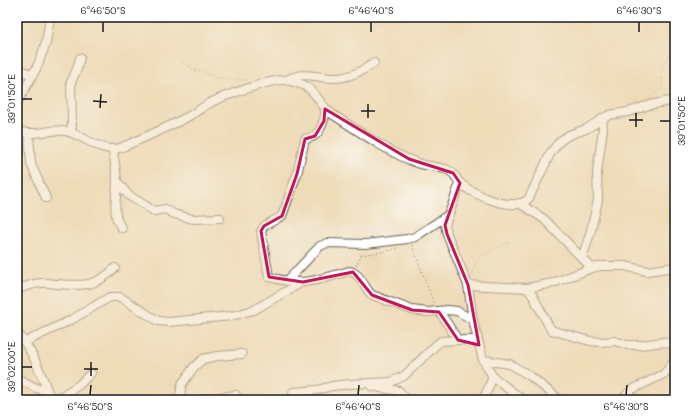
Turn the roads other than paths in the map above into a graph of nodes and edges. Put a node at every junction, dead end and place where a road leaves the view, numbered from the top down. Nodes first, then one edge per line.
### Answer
1 (50, 17) edge
2 (80, 58) dead end
3 (374, 63) dead end
4 (17, 67) edge
5 (33, 74) junction
6 (284, 80) junction
7 (675, 100) edge
8 (17, 103) edge
9 (325, 110) junction
10 (602, 118) junction
11 (17, 130) edge
12 (71, 132) junction
13 (29, 133) junction
14 (113, 150) junction
15 (117, 181) junction
16 (460, 183) junction
17 (46, 198) dead end
18 (519, 204) junction
19 (448, 215) junction
20 (220, 218) dead end
21 (122, 228) dead end
22 (582, 258) junction
23 (675, 267) edge
24 (115, 268) dead end
25 (592, 268) junction
26 (287, 281) junction
27 (303, 282) junction
28 (470, 285) junction
29 (17, 288) edge
30 (527, 288) junction
31 (438, 312) junction
32 (473, 320) junction
33 (17, 333) edge
34 (458, 340) junction
35 (25, 342) junction
36 (479, 345) junction
37 (675, 346) edge
38 (242, 354) dead end
39 (483, 360) junction
40 (675, 362) edge
41 (91, 373) dead end
42 (493, 377) junction
43 (17, 378) edge
44 (350, 384) junction
45 (48, 391) junction
46 (293, 392) dead end
47 (236, 395) dead end
48 (51, 400) edge
49 (55, 400) edge
50 (179, 400) edge
51 (199, 400) edge
52 (408, 400) edge
53 (483, 400) edge
54 (523, 400) edge
55 (560, 400) edge
56 (622, 400) edge

1 - 5 street
2 - 12 street
3 - 6 street
4 - 5 street
5 - 8 street
6 - 9 street
6 - 14 street
7 - 10 street
9 - 16 street
9 - 26 street
10 - 18 street
10 - 22 street
11 - 13 street
12 - 13 street
12 - 14 street
13 - 17 street
14 - 15 street
15 - 20 street
15 - 21 street
16 - 18 street
16 - 19 street
18 - 22 street
19 - 26 street
19 - 28 street
22 - 25 street
23 - 25 street
24 - 29 street
25 - 30 street
26 - 27 street
27 - 31 street
27 - 35 street
28 - 30 street
28 - 32 street
30 - 37 street
31 - 32 street
31 - 34 street
32 - 36 street
33 - 35 street
34 - 36 street
34 - 44 street
35 - 45 street
36 - 39 street
38 - 50 street
39 - 42 street
39 - 55 street
40 - 56 street
41 - 49 street
42 - 53 street
42 - 54 street
43 - 45 street
44 - 46 street
44 - 52 street
45 - 48 street
47 - 51 street

